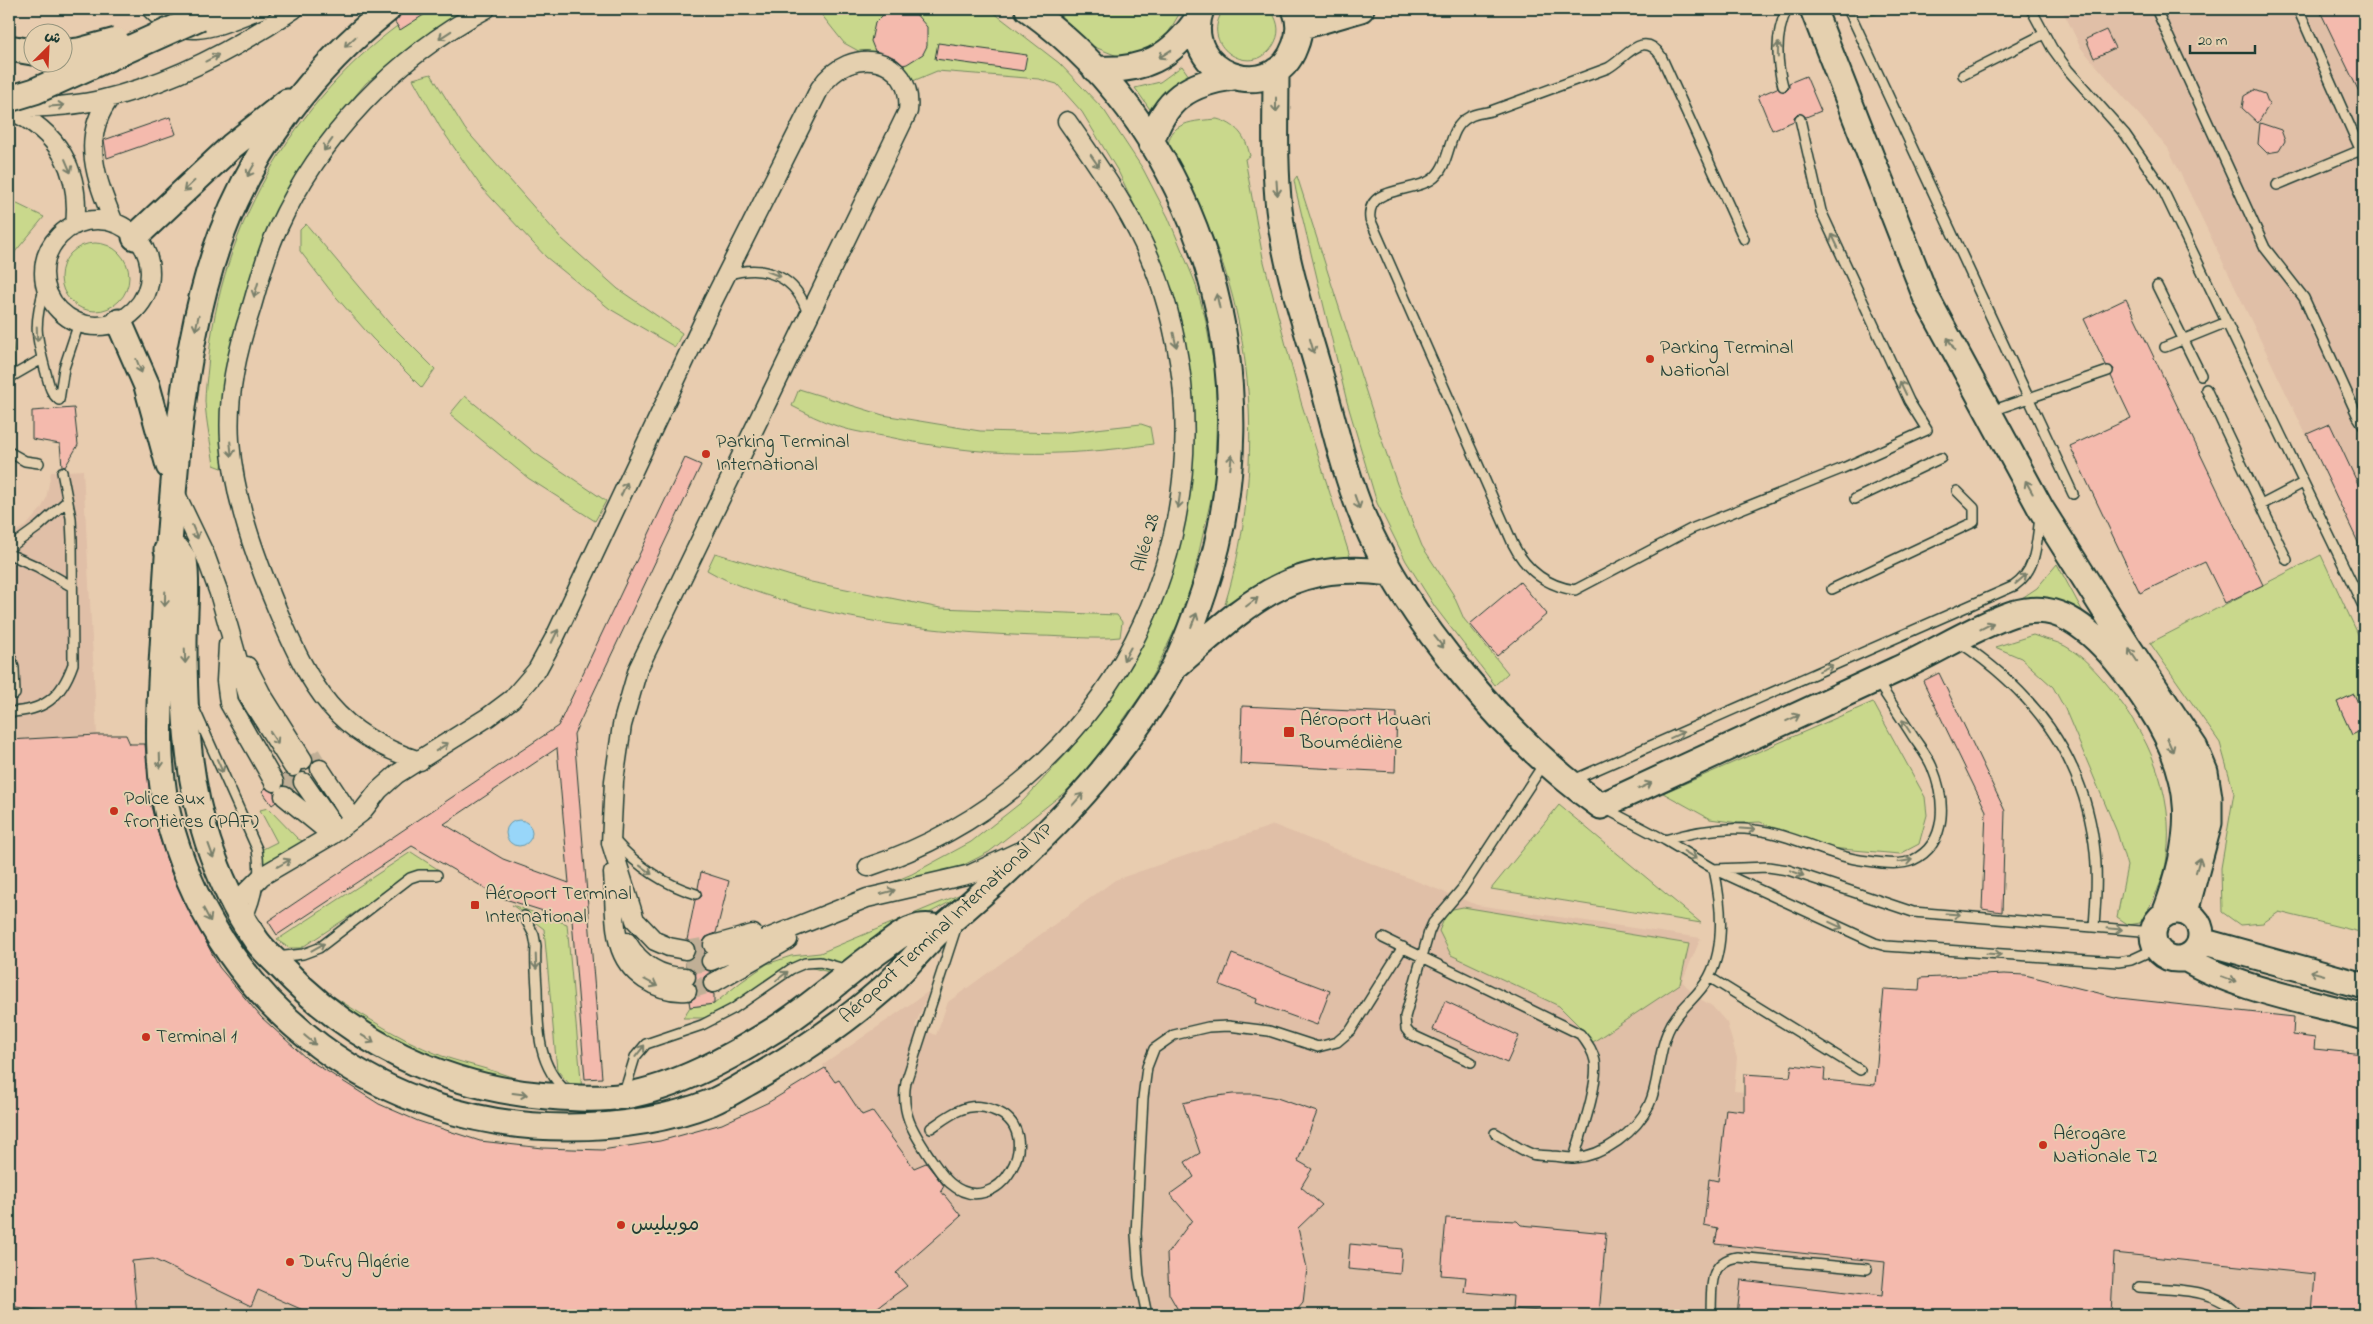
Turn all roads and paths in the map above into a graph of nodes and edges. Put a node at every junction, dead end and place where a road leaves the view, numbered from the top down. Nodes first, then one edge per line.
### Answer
1 (151, 9) edge
2 (261, 9) edge
3 (294, 9) edge
4 (486, 9) edge
5 (1028, 9) edge
6 (1361, 9) edge
7 (1787, 9) edge
8 (1813, 9) edge
9 (1848, 9) edge
10 (2031, 9) edge
11 (2156, 9) edge
12 (2298, 9) edge
13 (387, 10) edge
14 (209, 13) edge
15 (1199, 14) edge
16 (1046, 16) edge
17 (1297, 18) edge
18 (2044, 34) junction
19 (9, 48) edge
20 (22, 50) edge
21 (72, 51) edge
22 (1095, 69) junction
23 (1276, 71) junction
24 (1963, 75) dead end
25 (1233, 77) junction
26 (1783, 86) dead end
27 (307, 88) junction
28 (110, 98) junction
29 (9, 99) edge
30 (9, 109) edge
31 (1800, 119) dead end
32 (1067, 121) dead end
33 (1151, 143) junction
34 (2362, 154) edge
35 (2277, 185) dead end
36 (114, 223) junction
37 (75, 225) junction
38 (135, 237) junction
39 (1744, 239) dead end
40 (727, 275) junction
41 (45, 286) junction
42 (2157, 286) dead end
43 (809, 318) junction
44 (119, 322) junction
45 (2227, 322) junction
46 (79, 323) junction
47 (2184, 339) junction
48 (2164, 347) dead end
49 (42, 359) junction
50 (2108, 371) dead end
51 (2201, 375) dead end
52 (9, 378) edge
53 (2206, 389) dead end
54 (2029, 399) junction
55 (1988, 412) junction
56 (2364, 426) edge
57 (9, 452) edge
58 (1941, 458) dead end
59 (39, 463) dead end
60 (62, 472) dead end
61 (2303, 483) junction
62 (173, 488) junction
63 (1958, 492) dead end
64 (2073, 494) dead end
65 (1855, 500) dead end
66 (67, 501) junction
67 (2261, 505) junction
68 (2041, 509) junction
69 (9, 548) edge
70 (167, 550) junction
71 (9, 554) edge
72 (2287, 560) dead end
73 (1390, 572) junction
74 (72, 586) junction
75 (1832, 589) dead end
76 (2364, 608) edge
77 (229, 630) junction
78 (1957, 641) junction
79 (9, 651) edge
80 (1174, 667) junction
81 (1876, 679) junction
82 (186, 689) junction
83 (15, 694) dead end
84 (9, 712) edge
85 (420, 761) junction
86 (1545, 762) junction
87 (298, 775) junction
88 (1568, 782) junction
89 (1601, 806) junction
90 (1060, 820) junction
91 (342, 828) junction
92 (611, 840) junction
93 (1665, 840) junction
94 (868, 867) dead end
95 (1714, 869) junction
96 (438, 875) dead end
97 (259, 879) junction
98 (696, 894) dead end
99 (842, 908) junction
100 (240, 915) junction
101 (524, 916) dead end
102 (951, 922) junction
103 (2094, 927) junction
104 (2165, 927) junction
105 (1383, 938) dead end
106 (1403, 947) junction
107 (2193, 950) junction
108 (271, 956) junction
109 (1422, 956) junction
110 (851, 970) junction
111 (1709, 977) junction
112 (2364, 986) edge
113 (2364, 1017) edge
114 (1471, 1062) dead end
115 (1860, 1070) dead end
116 (623, 1096) junction
117 (573, 1098) junction
118 (931, 1128) dead end
119 (1496, 1133) dead end
120 (1574, 1158) junction
121 (1866, 1269) dead end
122 (2139, 1287) dead end
123 (1147, 1315) edge
124 (1710, 1315) edge
125 (2238, 1315) edge

1 - 2 street
28 -> 3 street
4 -> 85 street
5 - 16 main road, Aéroport Terminal International VIP
6 - 17 main road
26 -> 7 lane
55 -> 8 main road
9 - 54 lane
10 - 18 lane
11 - 56 lane
12 - 34 lane
13 -> 27 main road
14 - 21 main road, bridge
14 - 29 main road, bridge
15 -> 22 main road
15 - 25 main road
16 - 22 main road, Aéroport Terminal International VIP
17 - 23 main road
18 - 24 lane
18 - 45 lane
19 - 20 main road
22 - 33 main road, Aéroport Terminal International VIP
23 - 25 main road
23 -> 73 main road
25 - 33 main road
27 -> 38 main road
27 -> 62 main road, Aéroport Terminal International VIP
30 -> 28 street
28 - 36 street
30 -> 37 street
39 -> 31 lane
32 -> 94 street, Allée 28
80 -> 33 main road, Aéroport Terminal International VIP
34 - 35 lane
36 - 37 street
36 - 38 street
37 - 41 street
38 - 44 street
40 -> 43 lane
40 - 43 street
85 -> 40 street
41 - 46 street
41 -> 49 lane
42 - 47 lane
43 - 92 street
44 - 46 street
44 -> 62 main road
45 - 47 lane
45 - 61 lane
46 - 49 lane
47 - 48 lane
47 - 51 lane
49 - 52 lane
50 - 54 lane
53 - 67 lane
54 - 55 lane
54 - 64 lane
68 -> 55 main road
57 - 59 lane
58 - 65 lane
60 - 66 lane
61 - 67 lane
61 - 76 lane
62 - 70 main road, Aéroport Terminal International VIP
62 -> 77 street
63 - 75 lane
66 - 69 lane
66 - 74 lane
67 - 72 lane
88 -> 68 lane
104 -> 68 main road
70 -> 82 main road
70 -> 102 main road, Aéroport Terminal International VIP
71 - 74 lane
80 -> 73 main road
73 -> 86 main road
74 - 84 lane
77 -> 87 street
77 - 87 street
78 - 81 main road
78 - 103 lane
78 -> 104 main road
79 - 83 lane
90 -> 80 main road, Aéroport Terminal International VIP
89 -> 81 main road
93 -> 81 lane
82 -> 97 lane
82 -> 100 main road
85 - 91 street
86 - 88 main road
86 - 109 lane
87 - 91 street
87 - 91 street
88 - 89 main road
89 - 93 lane
99 -> 90 street
90 - 102 main road, Aéroport Terminal International VIP
97 -> 91 street
92 -> 92 street
92 -> 98 lane
93 -> 95 lane
95 -> 103 lane
95 -> 104 lane
95 - 111 lane
108 -> 96 lane
97 - 100 street
99 - 99 street
100 - 108 main road
101 -> 117 lane
102 - 110 main road
102 - 118 lane
103 -> 104 lane
104 - 107 main road
104 - 107 main road
105 - 106 lane
106 - 109 lane
106 - 123 lane
112 -> 107 main road
107 -> 113 main road
108 -> 117 main road
109 - 114 lane
109 - 120 lane
110 - 116 main road
116 -> 110 lane
111 - 115 lane
111 - 120 lane
116 - 117 main road
119 - 120 lane
121 - 124 lane
122 - 125 lane

